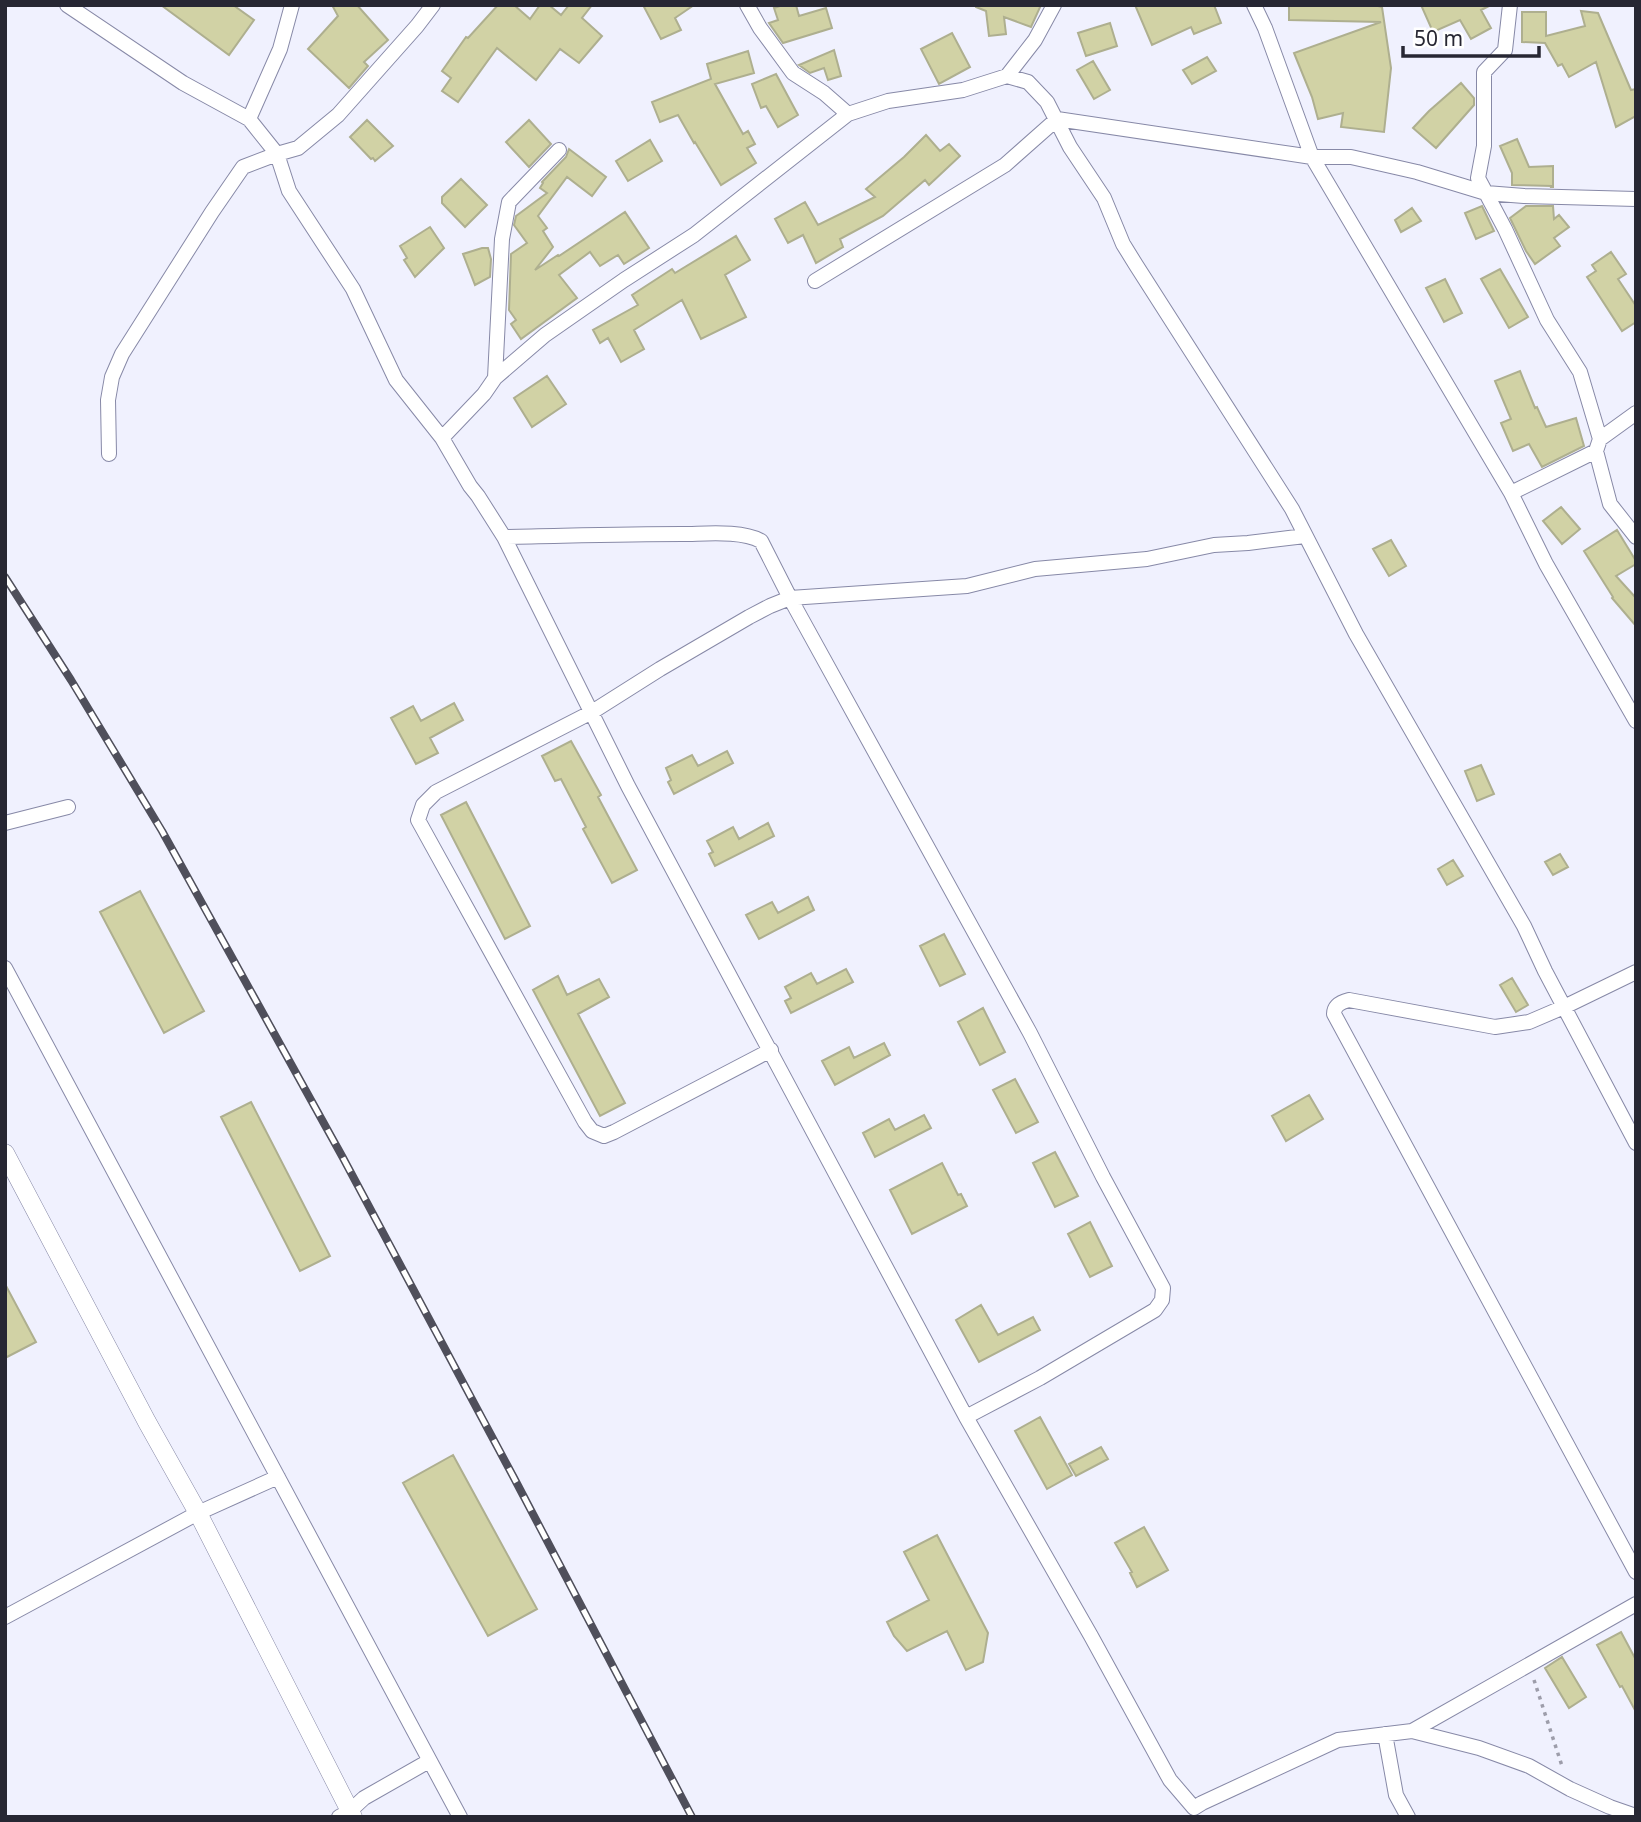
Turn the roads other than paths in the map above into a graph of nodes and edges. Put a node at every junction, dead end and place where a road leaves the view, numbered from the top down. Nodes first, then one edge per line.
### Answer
1 (67, 5) edge
2 (292, 5) edge
3 (433, 5) edge
4 (747, 5) edge
5 (1054, 5) edge
6 (1254, 5) edge
7 (1510, 5) edge
8 (1007, 76) junction
9 (848, 114) junction
10 (249, 119) junction
11 (1057, 119) junction
12 (559, 150) dead end
13 (277, 154) junction
14 (1312, 157) junction
15 (1486, 193) junction
16 (1636, 199) edge
17 (815, 281) dead end
18 (495, 378) junction
19 (1636, 413) edge
20 (442, 438) junction
21 (1598, 445) junction
22 (108, 454) dead end
23 (1511, 492) junction
24 (1305, 536) junction
25 (504, 537) junction
26 (1636, 537) edge
27 (790, 598) junction
28 (592, 712) junction
29 (1636, 721) edge
30 (68, 807) dead end
31 (5, 823) edge
32 (5, 968) edge
33 (1636, 972) edge
34 (1564, 1007) junction
35 (771, 1050) junction
36 (1636, 1143) edge
37 (5, 1153) edge
38 (966, 1417) junction
39 (278, 1477) junction
40 (198, 1513) junction
41 (1636, 1572) edge
42 (1636, 1604) edge
43 (5, 1616) edge
44 (1412, 1731) junction
45 (1385, 1734) junction
46 (429, 1761) junction
47 (1196, 1813) edge
48 (347, 1815) edge
49 (455, 1815) edge
50 (1636, 1816) edge
51 (1408, 1817) edge

1 - 10 street
2 - 10 street
3 - 13 street
4 - 9 street
5 - 8 street
6 - 14 street
7 - 15 street
8 - 9 street
8 - 11 street
9 - 18 street
10 - 13 street
11 - 14 street
11 - 17 street
11 - 24 street
12 - 18 street
13 - 20 street
13 - 22 street
14 - 15 street
14 - 23 street
15 - 16 street
15 - 21 street
18 - 20 street
19 - 21 street
20 - 25 street
21 - 23 street
21 - 26 street
23 - 29 street
24 - 27 street
24 - 34 street
25 - 27 street
25 - 28 street
27 - 28 street
27 - 38 street
28 - 35 street
28 - 35 street
30 - 31 street
32 - 39 street
33 - 34 street
34 - 36 street
34 - 41 street
35 - 38 street
37 - 40 street
38 - 47 street
39 - 40 street
39 - 46 street
40 - 43 street
40 - 48 street
42 - 44 street
44 - 45 street
44 - 50 street
45 - 47 street
45 - 51 street
46 - 48 street
46 - 49 street

